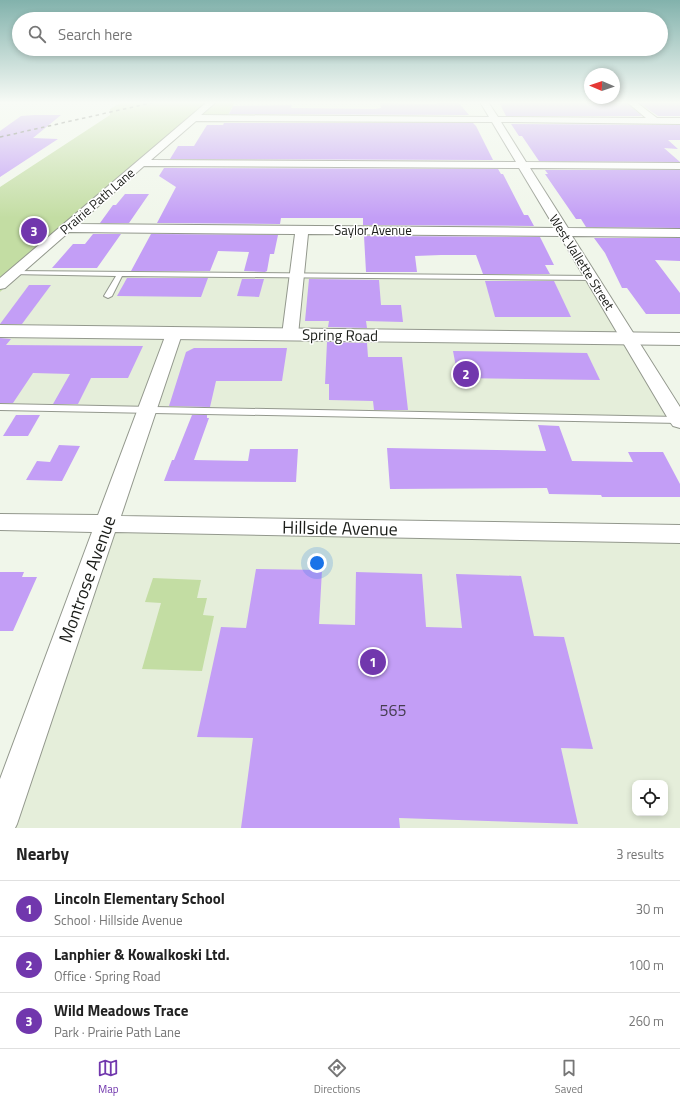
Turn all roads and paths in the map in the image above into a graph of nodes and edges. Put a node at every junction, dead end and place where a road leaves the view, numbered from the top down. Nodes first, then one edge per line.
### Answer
1 (167, 141) edge
2 (508, 141) edge
3 (141, 163) junction
4 (523, 165) junction
5 (680, 166) edge
6 (67, 228) junction
7 (302, 230) junction
8 (564, 232) junction
9 (680, 233) edge
10 (14, 274) junction
11 (120, 274) junction
12 (297, 276) junction
13 (593, 278) junction
14 (0, 285) edge
15 (108, 296) dead end
16 (0, 332) edge
17 (174, 334) junction
18 (290, 335) junction
19 (630, 338) junction
20 (680, 339) edge
21 (0, 407) edge
22 (147, 410) junction
23 (679, 421) edge
24 (0, 522) edge
25 (106, 524) junction
26 (680, 534) edge
27 (0, 824) edge

1 - 3 street, Prairie Path Lane
2 - 4 street, West Vallette Street
3 - 4 street
3 - 6 street, Prairie Path Lane
4 - 5 street
4 - 8 street, West Vallette Street
6 - 7 street, Saylor Avenue
6 - 10 street, Prairie Path Lane
7 - 8 street, Saylor Avenue
7 - 12 street
8 - 9 street, Saylor Avenue
8 - 13 street, West Vallette Street
10 - 11 lane
10 - 14 street, Prairie Path Lane
11 - 12 lane
11 - 15 lane
12 - 13 lane
12 - 18 street
13 - 19 street, West Vallette Street
16 - 17 street, Spring Road
17 - 18 street, Spring Road
17 - 22 street, Montrose Avenue
18 - 19 street, Spring Road
19 - 20 street, Spring Road
19 - 23 street, West Vallette Street
21 - 22 lane
22 - 23 lane
22 - 25 street, Montrose Avenue
24 - 25 street, Hillside Avenue
25 - 26 street, Hillside Avenue
25 - 27 street, Montrose Avenue

